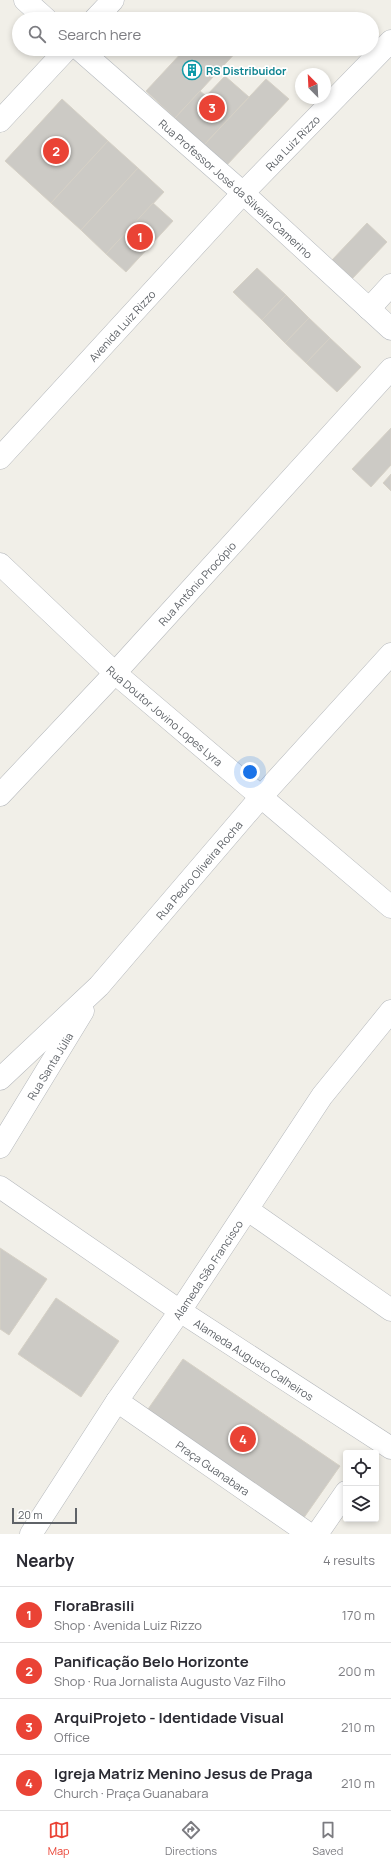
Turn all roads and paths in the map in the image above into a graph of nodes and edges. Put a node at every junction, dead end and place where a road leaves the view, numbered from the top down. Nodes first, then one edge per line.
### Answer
1 (25, 0) edge
2 (113, 0) edge
3 (38, 12) edge
4 (102, 12) edge
5 (391, 41) edge
6 (379, 53) edge
7 (60, 56) edge
8 (87, 56) edge
9 (376, 56) edge
10 (0, 121) edge
11 (243, 193) junction
12 (391, 285) edge
13 (369, 309) junction
14 (391, 329) edge
15 (391, 369) edge
16 (0, 458) edge
17 (0, 564) edge
18 (391, 654) edge
19 (114, 673) junction
20 (0, 795) edge
21 (260, 798) junction
22 (391, 907) edge
23 (99, 986) junction
24 (391, 1011) edge
25 (0, 1079) edge
26 (0, 1147) edge
27 (0, 1187) edge
28 (248, 1210) junction
29 (391, 1310) edge
30 (180, 1311) junction
31 (117, 1401) junction
32 (384, 1442) edge
33 (343, 1496) edge
34 (31, 1534) edge
35 (309, 1534) edge
36 (317, 1534) edge

1 - 3 street
2 - 4 street
5 - 6 street, Rua Luiz Rizzo
7 - 10 street
8 - 11 street, Rua Professor José da Silveira Camerino
9 - 11 street, Rua Luiz Rizzo
11 - 13 street, Rua Professor José da Silveira Camerino
11 - 16 street, Avenida Luiz Rizzo
12 - 13 street
13 - 14 street, Rua Professor José da Silveira Camerino
15 - 19 street, Rua Antônio Procópio
17 - 19 street, Rua Doutor Jovino Lopes Lyra
18 - 21 street, Rua Pedro Oliveira Rocha
19 - 20 street, Rua Antônio Procópio
19 - 21 street, Rua Doutor Jovino Lopes Lyra
21 - 22 street, Rua Doutor Jovino Lopes Lyra
21 - 23 street, Rua Pedro Oliveira Rocha
23 - 25 street, Rua Pedro Oliveira Rocha
23 - 26 street, Rua Santa Júlia
24 - 28 street, Alameda São Francisco
27 - 30 street, Alameda Augusto Calheiros
28 - 29 street
28 - 30 street, Alameda São Francisco
30 - 31 street, Alameda São Francisco
30 - 32 street, Alameda Augusto Calheiros
31 - 34 street, Alameda São Francisco
31 - 35 street, Praça Guanabara
33 - 36 street

